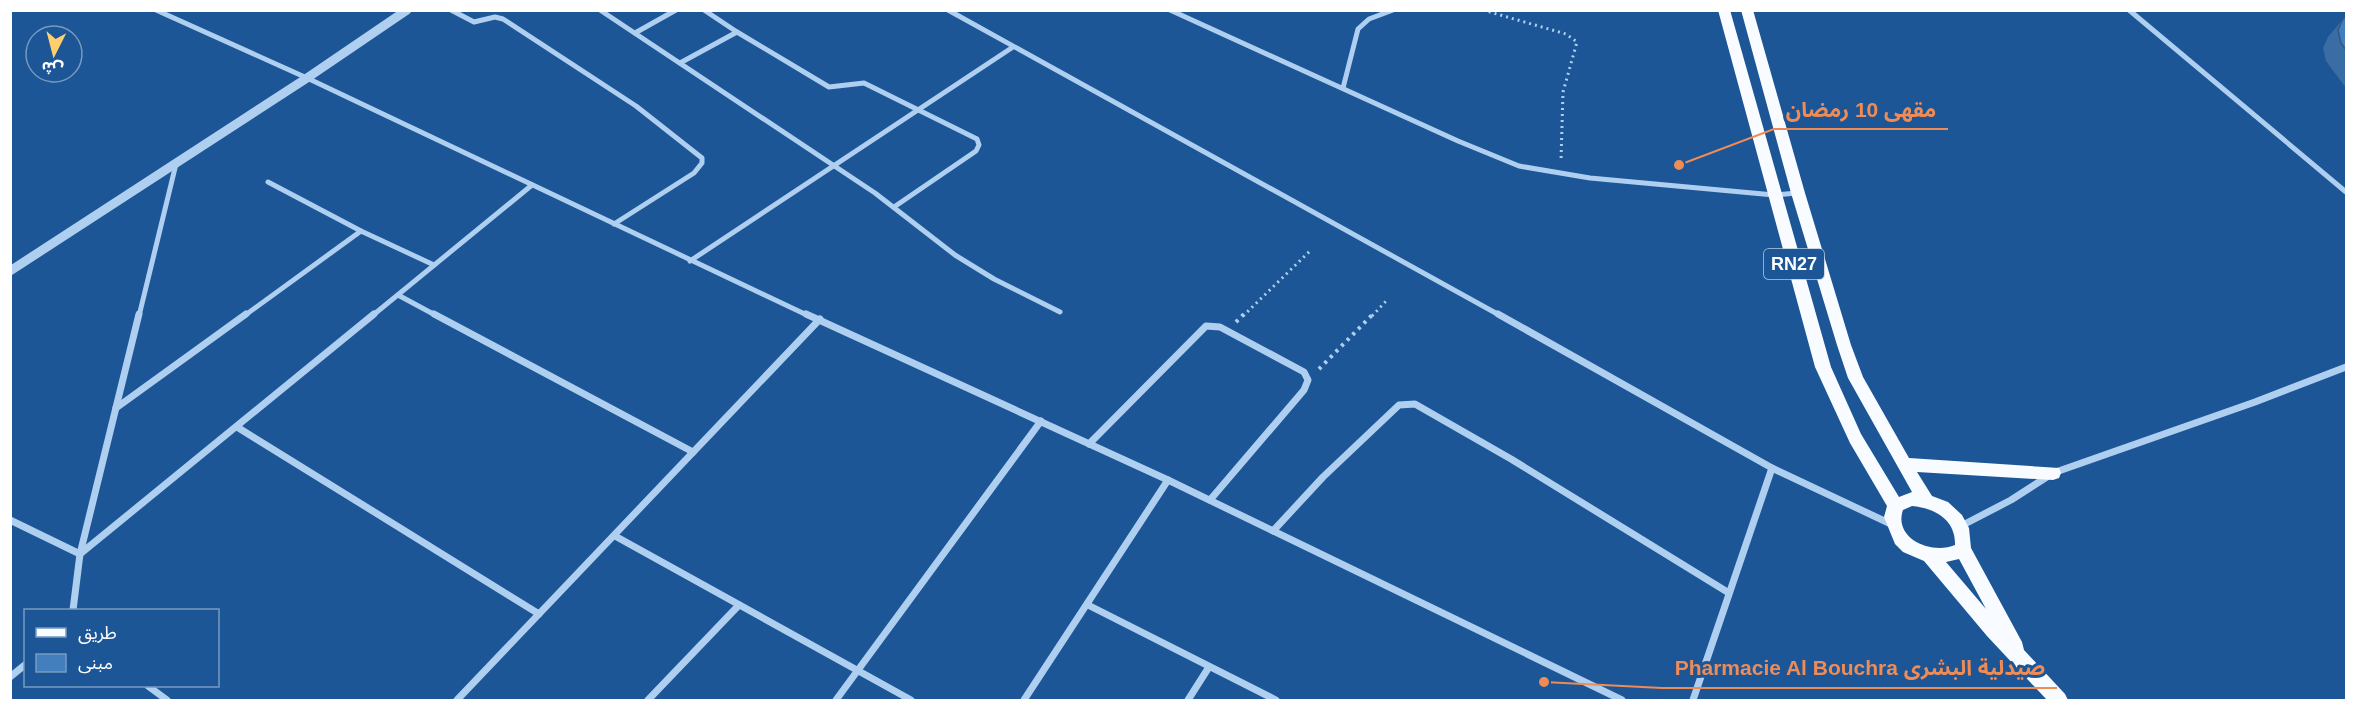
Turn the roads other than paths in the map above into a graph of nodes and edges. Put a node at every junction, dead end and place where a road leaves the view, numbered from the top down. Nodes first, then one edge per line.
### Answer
1 (156, 10) edge
2 (407, 10) edge
3 (451, 10) edge
4 (600, 10) edge
5 (676, 10) edge
6 (704, 10) edge
7 (948, 10) edge
8 (1170, 10) edge
9 (1393, 10) edge
10 (1724, 10) edge
11 (1747, 10) edge
12 (2129, 10) edge
13 (737, 32) junction
14 (635, 33) junction
15 (1013, 47) junction
16 (680, 63) junction
17 (307, 78) junction
18 (1343, 88) junction
19 (916, 111) junction
20 (176, 163) junction
21 (834, 165) junction
22 (268, 182) dead end
23 (532, 185) junction
24 (2346, 192) edge
25 (1798, 193) junction
26 (1774, 195) junction
27 (894, 207) junction
28 (614, 224) junction
29 (361, 231) junction
30 (690, 261) junction
31 (434, 266) junction
32 (10, 271) edge
33 (398, 295) junction
34 (1060, 312) dead end
35 (820, 319) junction
36 (2346, 367) edge
37 (116, 408) junction
38 (1041, 421) junction
39 (237, 427) junction
40 (1089, 444) junction
41 (693, 452) junction
42 (1903, 464) junction
43 (1772, 468) junction
44 (2053, 473) junction
45 (1168, 480) junction
46 (1210, 500) junction
47 (1926, 500) junction
48 (1896, 505) junction
49 (10, 520) edge
50 (1893, 525) junction
51 (1961, 526) junction
52 (1273, 531) junction
53 (615, 536) junction
54 (1963, 549) junction
55 (80, 554) junction
56 (1930, 556) junction
57 (1729, 593) junction
58 (739, 605) junction
59 (1088, 605) junction
60 (73, 609) edge
61 (539, 614) junction
62 (2021, 659) junction
63 (24, 666) edge
64 (1209, 667) junction
65 (858, 672) junction
66 (10, 677) edge
67 (149, 687) edge
68 (168, 700) edge
69 (457, 700) edge
70 (648, 700) edge
71 (836, 700) edge
72 (911, 700) edge
73 (1024, 700) edge
74 (1188, 700) edge
75 (1276, 700) edge
76 (1622, 700) edge
77 (1693, 700) edge
78 (2059, 700) edge

1 - 17 street
2 - 17 street
3 - 28 street
4 - 14 street
5 - 14 street
6 - 13 street
7 - 15 street
8 - 18 street
9 - 18 street
10 - 26 main road, RN27
11 - 25 main road, RN27
12 - 24 street
13 - 16 street
13 - 19 street
14 - 16 street
15 - 19 street
15 - 43 street
16 - 21 street
17 - 20 street
17 - 23 street
18 - 26 street
19 - 21 street
19 - 27 street
20 - 32 street
20 - 37 street
21 - 27 street
21 - 30 street
22 - 29 street
23 - 28 street
23 - 31 street
25 - 26 street
25 - 42 main road, RN27
26 - 48 main road, RN27
27 - 34 street
28 - 30 street
29 - 31 street
29 - 37 street
30 - 35 street
31 - 33 street
33 - 39 street
33 - 41 street
35 - 38 street
35 - 41 street
36 - 44 street
37 - 55 street
38 - 40 street
38 - 65 street
39 - 55 street
39 - 61 street
40 - 45 street
40 - 46 street
41 - 53 street
42 - 44 main road
42 - 47 main road, RN27
43 - 50 street
43 - 57 street
44 - 51 street
45 - 46 street
45 - 59 street
46 - 52 street
47 - 48 main road
47 - 51 main road, RN27
48 - 50 main road
49 - 55 street
50 - 56 main road
51 - 54 main road
52 - 57 street
52 - 76 street
53 - 58 street
53 - 61 street
54 - 56 main road
54 - 62 main road
55 - 60 street
56 - 62 main road
57 - 77 street
58 - 65 street
58 - 70 street
59 - 64 street
59 - 73 street
61 - 69 street
62 - 78 main road
63 - 66 street
64 - 74 street
64 - 75 street
65 - 71 street
65 - 72 street
67 - 68 street

